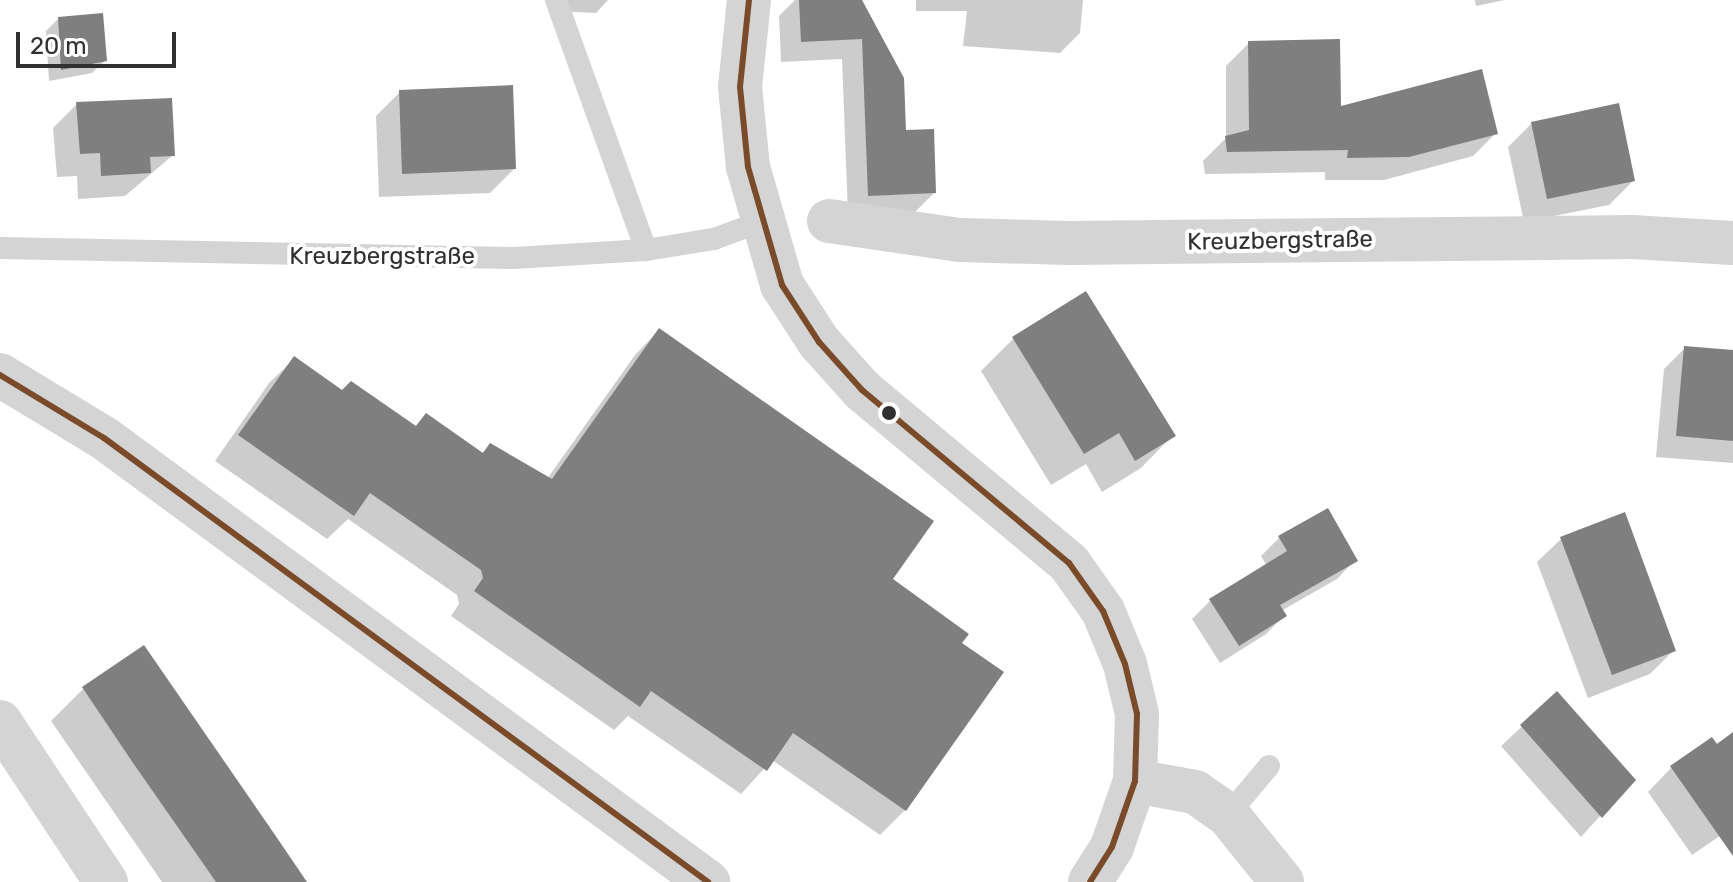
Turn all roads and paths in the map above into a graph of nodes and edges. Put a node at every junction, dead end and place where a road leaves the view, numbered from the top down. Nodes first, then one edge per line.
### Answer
1 (556, 0) edge
2 (749, 0) edge
3 (829, 221) dead end
4 (760, 222) junction
5 (1733, 243) edge
6 (0, 248) edge
7 (646, 250) junction
8 (0, 375) edge
9 (0, 722) edge
10 (1269, 766) dead end
11 (1135, 781) junction
12 (1228, 815) junction
13 (106, 882) edge
14 (708, 882) edge
15 (1090, 882) edge
16 (1282, 882) edge

1 - 7 lane
2 - 4 street
3 - 5 street, Kreuzbergstraße
4 - 7 lane, Kreuzbergstraße
4 - 11 street
6 - 7 lane, Kreuzbergstraße
8 - 14 street
9 - 13 street
10 - 12 lane
11 - 12 street
11 - 15 street
12 - 16 street

